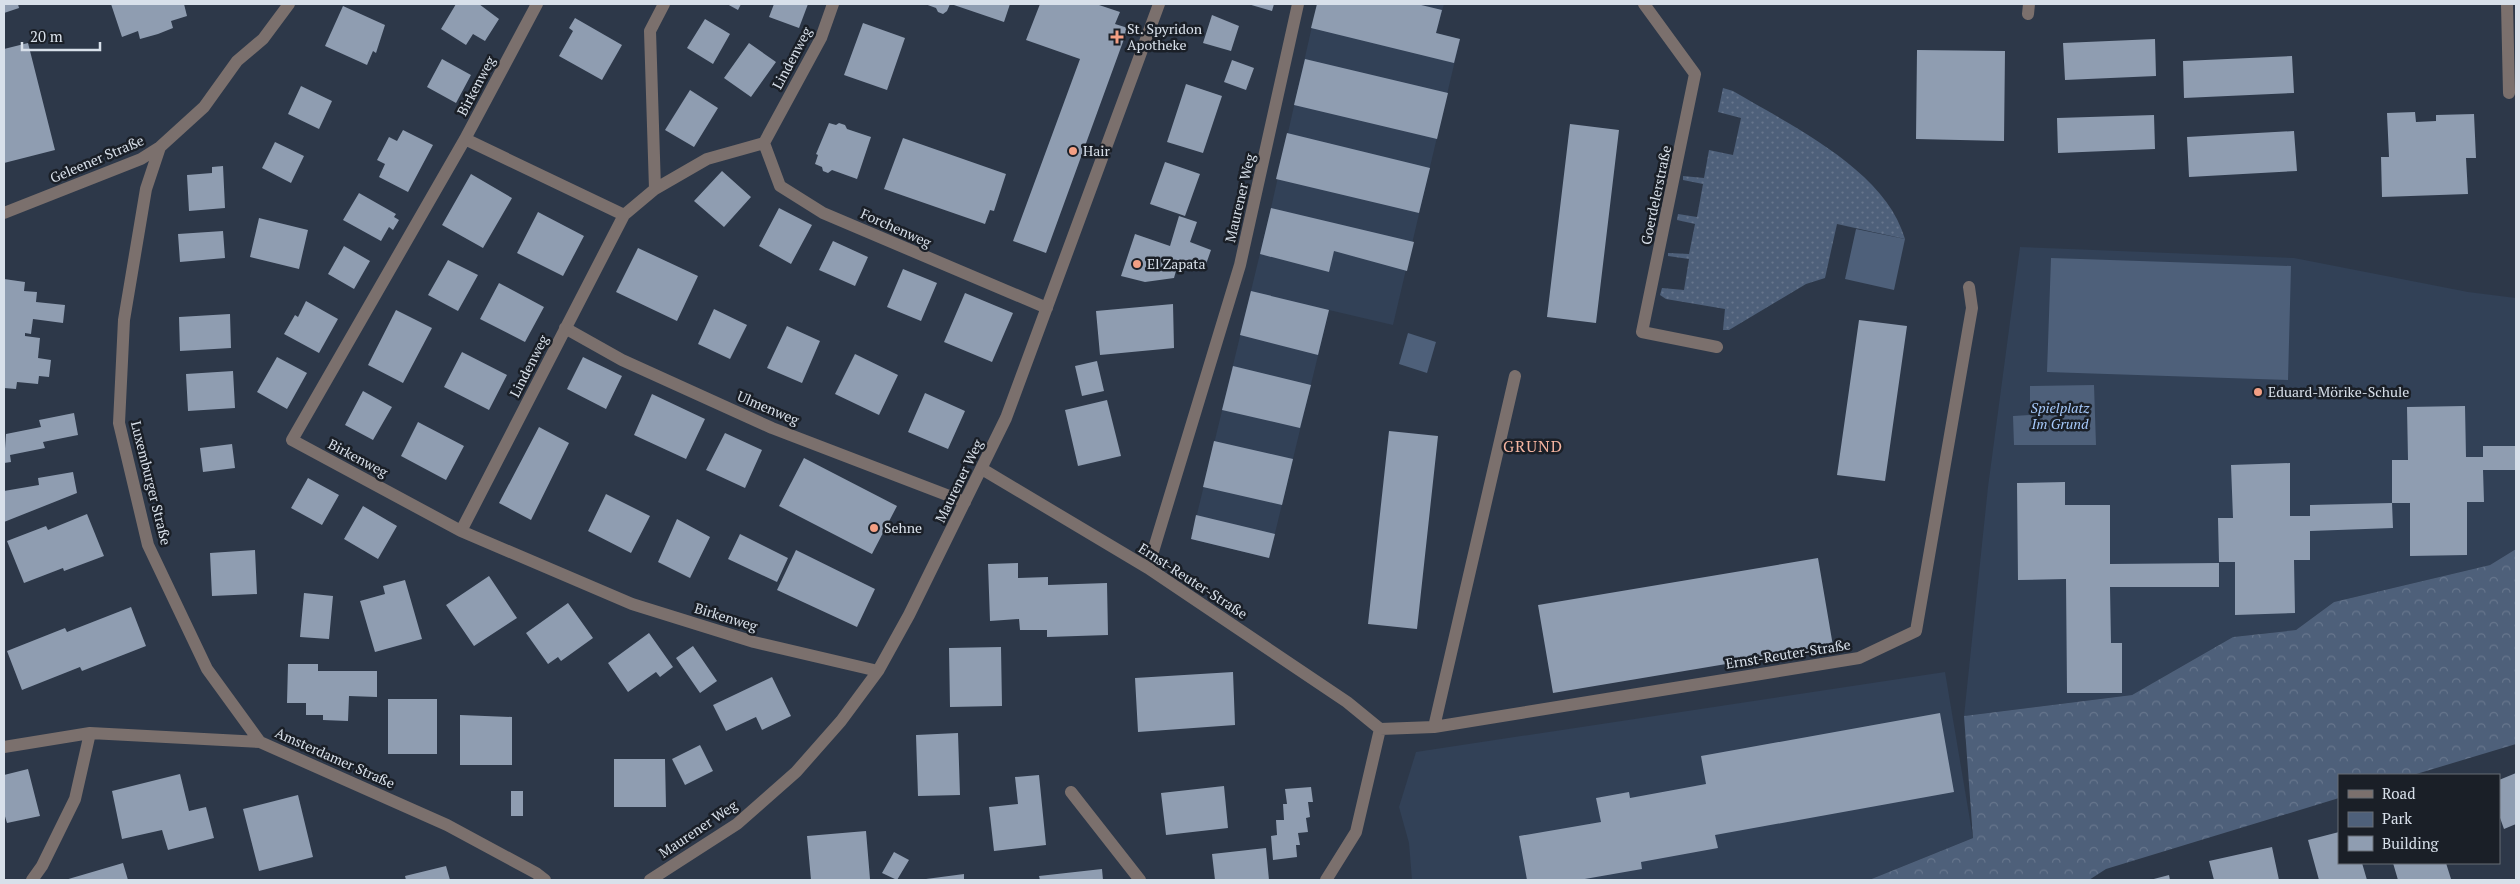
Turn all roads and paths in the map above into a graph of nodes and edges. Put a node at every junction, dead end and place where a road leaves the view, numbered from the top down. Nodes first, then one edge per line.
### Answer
1 (290, 4) edge
2 (538, 4) edge
3 (664, 4) edge
4 (833, 4) edge
5 (1159, 4) edge
6 (1298, 4) edge
7 (1644, 4) edge
8 (2507, 4) edge
9 (2509, 93) dead end
10 (465, 139) junction
11 (764, 143) junction
12 (160, 147) junction
13 (655, 189) junction
14 (4, 213) edge
15 (624, 215) junction
16 (1969, 287) dead end
17 (1047, 308) junction
18 (565, 328) junction
19 (1716, 347) dead end
20 (1515, 376) dead end
21 (982, 469) junction
22 (965, 502) junction
23 (461, 531) junction
24 (1148, 568) junction
25 (878, 670) junction
26 (1434, 727) junction
27 (1380, 729) junction
28 (90, 733) junction
29 (260, 742) junction
30 (4, 747) edge
31 (1070, 792) dead end
32 (32, 880) edge
33 (545, 880) edge
34 (650, 880) edge
35 (1140, 880) edge
36 (1326, 880) edge

1 - 12 street, Geleener Straße
2 - 10 street, Birkenweg
3 - 13 street
4 - 11 street, Lindenweg
5 - 17 street, Maurener Weg
6 - 24 street, Maurener Weg
7 - 19 street, Goerdelerstraße
8 - 9 street
10 - 15 street
10 - 23 street, Birkenweg
11 - 13 street, Lindenweg
11 - 17 street, Forchenweg
12 - 14 street, Geleener Straße
12 - 29 street, Luxemburger Straße
13 - 15 street, Lindenweg
15 - 18 street, Lindenweg
16 - 26 street, Ernst-Reuter-Straße
17 - 21 street, Maurener Weg
18 - 22 street, Ulmenweg
18 - 23 street, Lindenweg
20 - 26 street
21 - 22 street, Maurener Weg
21 - 24 street, Ernst-Reuter-Straße
22 - 25 street, Maurener Weg
23 - 25 street, Birkenweg
24 - 27 street, Ernst-Reuter-Straße
25 - 34 street, Maurener Weg
26 - 27 street, Ernst-Reuter-Straße
27 - 36 street
28 - 29 street, Amsterdamer Straße
28 - 30 street, Amsterdamer Straße
28 - 32 street
29 - 33 street, Amsterdamer Straße
31 - 35 street

